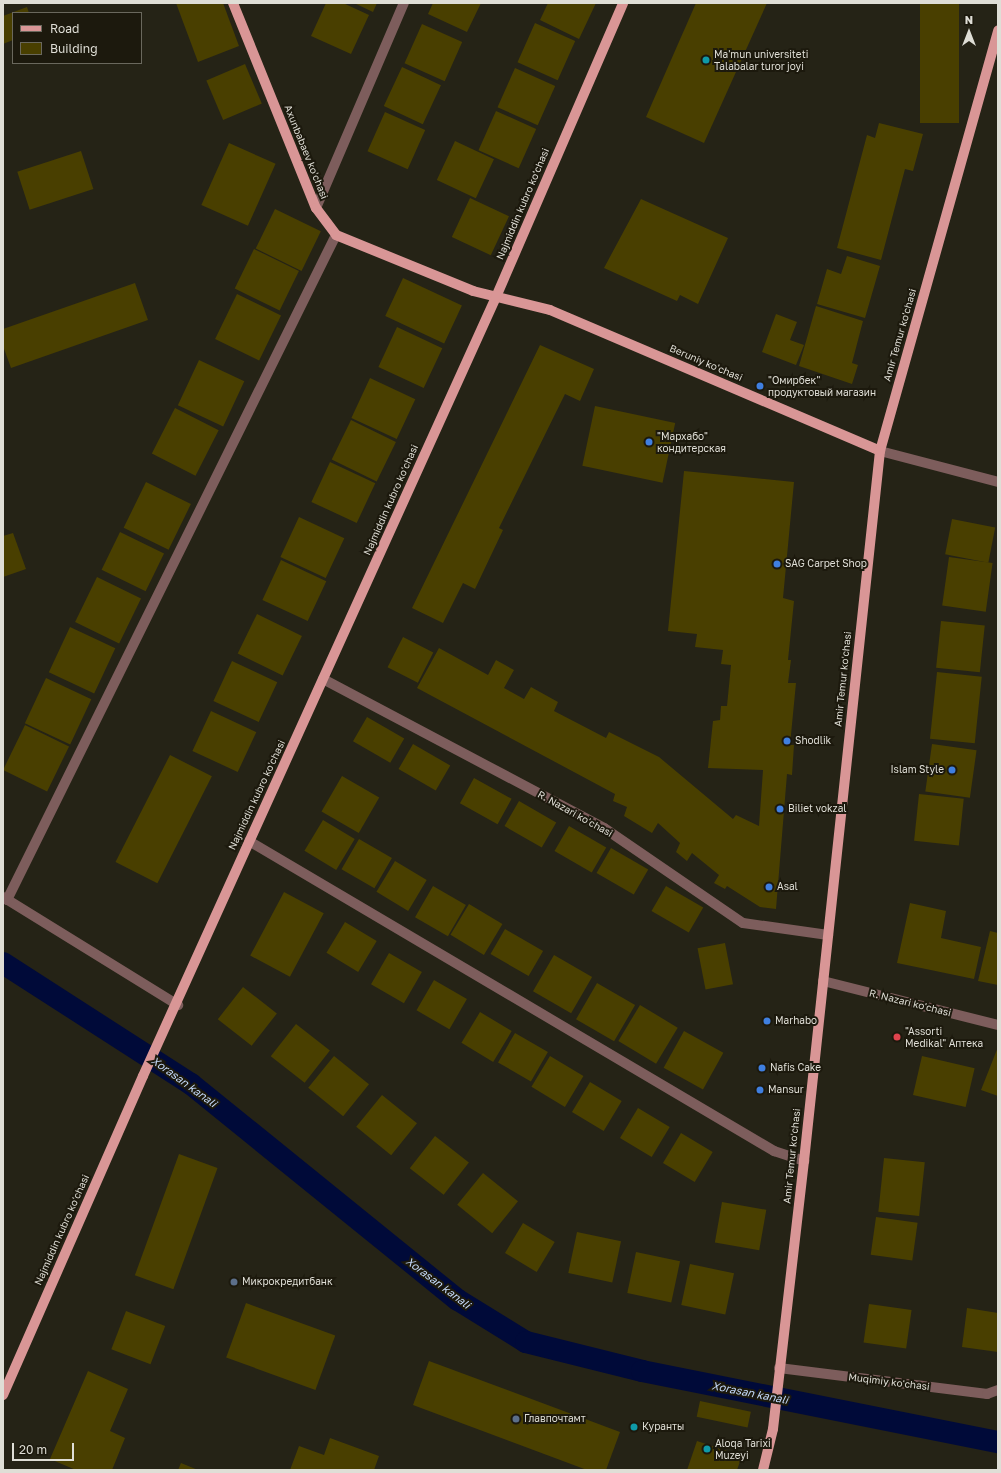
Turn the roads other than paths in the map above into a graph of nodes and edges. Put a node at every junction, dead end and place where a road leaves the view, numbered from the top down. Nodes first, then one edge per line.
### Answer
1 (233, 3) edge
2 (404, 3) edge
3 (623, 3) edge
4 (998, 30) edge
5 (316, 208) junction
6 (336, 235) junction
7 (496, 297) junction
8 (880, 450) junction
9 (998, 482) edge
10 (323, 679) junction
11 (249, 841) junction
12 (5, 898) edge
13 (828, 935) junction
14 (823, 980) junction
15 (178, 1005) junction
16 (998, 1025) edge
17 (804, 1161) junction
18 (779, 1368) junction
19 (998, 1390) edge
20 (3, 1395) edge
21 (763, 1470) edge

1 - 5 main road, Axunbabaev ko'chasi
2 - 5 street
3 - 7 main road, Najmiddin kubro ko'chasi
4 - 8 main road, Amir Temur ko'chasi
5 - 6 main road, Axunbabaev ko'chasi
6 - 7 main road
6 - 12 street
7 - 8 main road, Beruniy ko'chasi
7 - 10 main road, Najmiddin kubro ko'chasi
8 - 9 street, Beruniy ko'chasi
8 - 13 main road, Amir Temur ko'chasi
10 - 11 main road, Najmiddin kubro ko'chasi
10 - 13 street, R. Nazari ko'chasi
11 - 15 main road, Najmiddin kubro ko'chasi
11 - 17 street
12 - 15 street
13 - 14 main road, Amir Temur ko'chasi
14 - 16 street, R. Nazari ko'chasi
14 - 17 main road, Amir Temur ko'chasi
15 - 20 main road, Najmiddin kubro ko'chasi
17 - 18 main road, Amir Temur ko'chasi
18 - 19 street, Muqimiy ko'chasi
18 - 21 main road, Amir Temur ko'chasi

